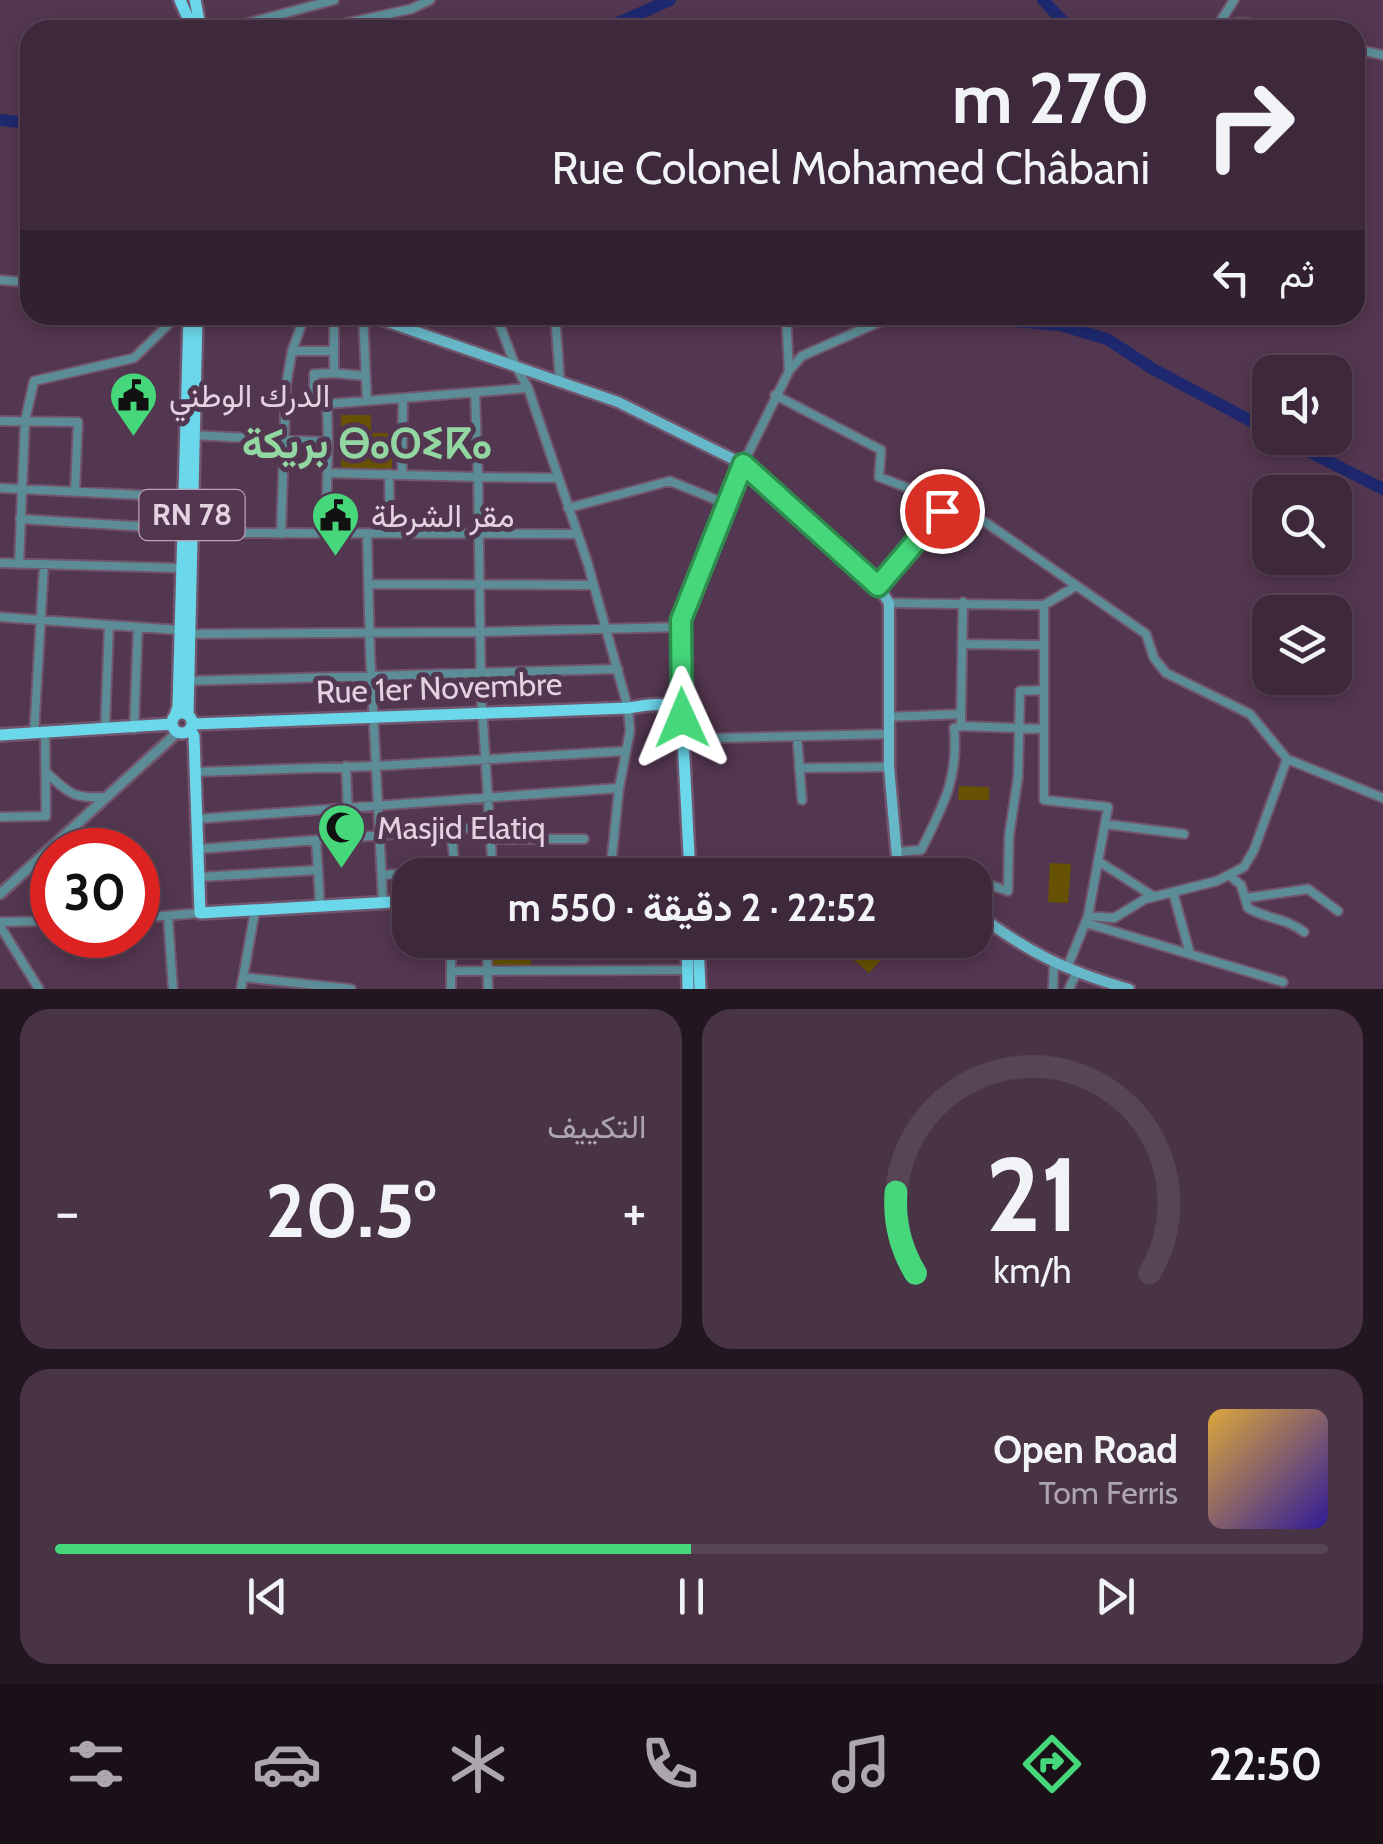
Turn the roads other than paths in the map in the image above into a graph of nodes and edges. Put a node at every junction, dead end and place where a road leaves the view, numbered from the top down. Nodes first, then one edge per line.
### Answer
1 (334, 0) edge
2 (430, 0) edge
3 (259, 20) edge
4 (361, 20) edge
5 (168, 325) edge
6 (188, 325) edge
7 (196, 325) edge
8 (301, 325) edge
9 (334, 325) edge
10 (365, 325) edge
11 (395, 325) edge
12 (500, 325) edge
13 (556, 325) edge
14 (786, 325) edge
15 (873, 325) edge
16 (292, 350) junction
17 (334, 351) junction
18 (515, 365) junction
19 (788, 371) junction
20 (334, 373) junction
21 (366, 376) junction
22 (560, 382) junction
23 (528, 388) junction
24 (475, 394) junction
25 (775, 395) junction
26 (402, 398) junction
27 (368, 401) junction
28 (327, 404) junction
29 (0, 421) edge
30 (25, 421) junction
31 (189, 434) junction
32 (286, 439) junction
33 (328, 442) junction
34 (743, 464) junction
35 (328, 473) junction
36 (389, 474) junction
37 (402, 474) junction
38 (478, 476) junction
39 (558, 478) junction
40 (0, 488) edge
41 (22, 489) junction
42 (75, 491) junction
43 (182, 497) junction
44 (729, 504) junction
45 (956, 506) junction
46 (568, 508) junction
47 (20, 519) junction
48 (187, 529) junction
49 (367, 532) junction
50 (390, 532) junction
51 (477, 532) junction
52 (326, 533) junction
53 (281, 534) junction
54 (577, 534) junction
55 (0, 563) edge
56 (19, 564) junction
57 (44, 564) junction
58 (181, 568) junction
59 (478, 583) junction
60 (368, 584) junction
61 (592, 584) junction
62 (878, 586) junction
63 (1076, 586) junction
64 (963, 602) junction
65 (888, 603) junction
66 (1044, 605) junction
67 (0, 617) edge
68 (40, 620) junction
69 (109, 625) junction
70 (138, 627) junction
71 (680, 627) junction
72 (605, 628) junction
73 (184, 632) junction
74 (369, 632) junction
75 (481, 632) junction
76 (962, 644) junction
77 (1044, 645) junction
78 (618, 669) junction
79 (482, 673) junction
80 (372, 676) junction
81 (187, 681) junction
82 (1044, 690) junction
83 (628, 708) junction
84 (484, 712) junction
85 (961, 714) junction
86 (888, 717) junction
87 (372, 718) junction
88 (682, 718) junction
89 (183, 723) junction
90 (961, 726) junction
91 (1019, 727) junction
92 (134, 728) junction
93 (1044, 729) junction
94 (106, 730) junction
95 (40, 734) junction
96 (889, 734) junction
97 (0, 735) edge
98 (797, 736) junction
99 (684, 739) junction
100 (626, 751) junction
101 (1287, 759) junction
102 (487, 760) junction
103 (346, 766) junction
104 (376, 766) junction
105 (888, 767) junction
106 (799, 768) junction
107 (46, 772) junction
108 (195, 772) junction
109 (619, 788) junction
110 (108, 796) junction
111 (489, 797) junction
112 (1383, 798) edge
113 (802, 800) dead end
114 (377, 804) junction
115 (348, 808) junction
116 (0, 818) edge
117 (196, 818) junction
118 (1105, 824) junction
119 (490, 827) junction
120 (451, 829) junction
121 (1184, 834) dead end
122 (379, 835) junction
123 (349, 838) junction
124 (491, 839) junction
125 (584, 840) dead end
126 (316, 842) junction
127 (198, 849) junction
128 (898, 852) junction
129 (453, 858) edge
130 (492, 858) edge
131 (612, 858) edge
132 (689, 858) edge
133 (898, 858) edge
134 (1098, 860) junction
135 (318, 870) junction
136 (392, 874) edge
137 (382, 875) junction
138 (1229, 875) junction
139 (198, 878) junction
140 (992, 886) edge
141 (1174, 892) junction
142 (0, 894) edge
143 (1155, 897) junction
144 (1246, 898) junction
145 (392, 902) edge
146 (383, 903) junction
147 (320, 907) junction
148 (254, 910) junction
149 (1338, 911) dead end
150 (200, 912) junction
151 (160, 918) edge
152 (168, 918) junction
153 (1087, 920) junction
154 (30, 922) edge
155 (0, 924) edge
156 (992, 924) edge
157 (1304, 932) dead end
158 (1190, 954) junction
159 (452, 958) edge
160 (488, 958) edge
161 (688, 958) edge
162 (699, 958) edge
163 (1054, 963) junction
164 (489, 970) junction
165 (688, 970) junction
166 (452, 971) junction
167 (1072, 971) junction
168 (243, 978) junction
169 (1283, 982) dead end
170 (39, 989) edge
171 (173, 989) edge
172 (241, 989) edge
173 (352, 989) edge
174 (451, 989) edge
175 (488, 989) edge
176 (688, 989) edge
177 (700, 989) edge
178 (1052, 989) edge
179 (1070, 989) edge
180 (1129, 989) edge

1 - 3 street
2 - 4 street
5 - 30 street
6 - 31 main road
7 - 31 main road, RN 78
8 - 16 street
9 - 17 street
10 - 21 street
11 - 18 main road
12 - 18 street
13 - 22 street
14 - 19 street
15 - 19 street
16 - 17 street
16 - 32 street
17 - 20 street
18 - 22 main road
18 - 23 street
19 - 25 street
20 - 21 street
20 - 28 street
21 - 27 street
22 - 34 main road
23 - 24 street
23 - 39 street
24 - 26 street
24 - 38 street
25 - 34 street
25 - 45 street
26 - 27 street
26 - 37 street
27 - 28 street
28 - 33 street
29 - 30 street
30 - 41 street
30 - 42 street
31 - 32 street
31 - 43 main road
31 - 48 main road, RN 78
32 - 33 street
32 - 53 street
33 - 35 street
34 - 44 street
34 - 62 main road
35 - 36 street
35 - 52 street
36 - 37 street
36 - 50 street
37 - 38 street
38 - 39 street
38 - 51 street
39 - 46 street
40 - 41 street
41 - 42 street
41 - 47 street
42 - 43 street
43 - 48 main road
44 - 46 street
44 - 71 street
45 - 62 street
45 - 63 street
46 - 54 street
47 - 48 street
47 - 56 street
48 - 53 street
48 - 58 main road
48 - 73 main road, RN 78
49 - 50 street
49 - 52 street
49 - 60 street
50 - 51 street
51 - 54 street
51 - 59 street
52 - 53 street
54 - 61 street
55 - 56 street
56 - 57 street
57 - 58 street
57 - 68 street
58 - 73 main road
59 - 60 street
59 - 61 street
59 - 75 street
60 - 74 street
61 - 72 street
62 - 65 main road
63 - 66 street
63 - 101 street
64 - 65 street
64 - 66 street
64 - 76 street
65 - 86 main road
66 - 77 street
67 - 68 street
68 - 69 street
68 - 95 street
69 - 70 street
69 - 94 street
70 - 73 street
70 - 92 street
71 - 72 street
71 - 88 street
72 - 75 street
72 - 78 street
73 - 74 street
73 - 81 main road, RN 78
73 - 89 main road
74 - 75 street
74 - 80 street
75 - 79 street
76 - 77 street
76 - 85 street
77 - 82 street
78 - 79 street
78 - 83 street
79 - 80 street
79 - 84 street
80 - 81 street
80 - 87 street
81 - 89 main road, RN 78
82 - 91 street
82 - 93 street
83 - 84 main road, Rue 1er Novembre
83 - 88 main road, Rue 1er Novembre
83 - 100 street
84 - 87 main road, Rue 1er Novembre
84 - 102 street
85 - 86 street
85 - 90 street
86 - 96 main road
87 - 89 main road, Rue 1er Novembre
87 - 104 street
88 - 99 main road
89 - 92 main road, Rue 1er Novembre
89 - 108 main road
89 - 110 street
90 - 91 street
90 - 128 street
91 - 93 street
91 - 140 street
92 - 94 main road, Rue 1er Novembre
93 - 118 street
94 - 95 main road, Rue 1er Novembre
95 - 97 main road, Rue 1er Novembre
95 - 107 street
96 - 98 street
96 - 105 main road
98 - 99 street
98 - 106 street
99 - 132 main road
100 - 102 street
100 - 109 street
101 - 112 street
101 - 138 street
102 - 104 street
102 - 111 street
103 - 104 street
103 - 108 street
103 - 115 street
104 - 114 street
105 - 106 street
105 - 128 main road
106 - 113 street
107 - 110 street
107 - 116 street
108 - 117 main road
109 - 111 street
109 - 131 street
110 - 142 street
111 - 114 street
111 - 119 street
114 - 115 street
114 - 122 street
115 - 117 street
115 - 123 street
117 - 127 main road
118 - 121 street
118 - 134 street
119 - 120 street
119 - 124 street
120 - 122 street
120 - 129 street
122 - 123 street
122 - 137 street
123 - 126 street
124 - 125 street
124 - 130 street
126 - 127 street
126 - 135 street
127 - 139 main road
128 - 133 main road
134 - 143 street
134 - 153 street
135 - 139 street
135 - 147 street
136 - 137 street
137 - 146 street
138 - 141 street
138 - 144 street
139 - 150 main road
141 - 143 street
141 - 158 street
143 - 153 street
144 - 149 street
144 - 157 street
145 - 146 main road
146 - 147 main road
147 - 148 main road
148 - 150 main road
148 - 168 street
150 - 152 street
151 - 152 street
152 - 171 street
153 - 158 street
153 - 167 street
154 - 155 street
155 - 170 street
156 - 163 main road
158 - 169 street
159 - 166 street
160 - 164 street
161 - 165 main road
162 - 177 main road
163 - 167 main road
163 - 178 street
164 - 165 street
164 - 166 street
164 - 175 street
165 - 176 main road
166 - 174 street
167 - 179 street
167 - 180 main road
168 - 172 street
168 - 173 street

